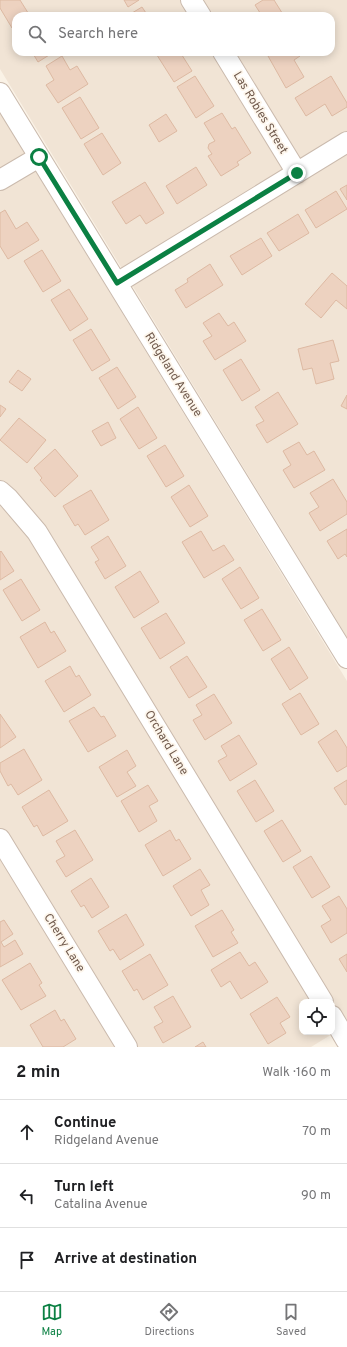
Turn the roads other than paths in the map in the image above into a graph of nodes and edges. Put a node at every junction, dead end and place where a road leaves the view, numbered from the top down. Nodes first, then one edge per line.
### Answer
1 (225, 56) edge
2 (0, 93) edge
3 (347, 142) edge
4 (39, 157) junction
5 (297, 173) junction
6 (0, 180) edge
7 (117, 283) junction
8 (0, 491) edge
9 (347, 658) edge
10 (0, 840) edge
11 (321, 999) edge
12 (335, 1023) edge
13 (343, 1042) edge
14 (127, 1047) edge

1 - 5 street, Las Robles Street
2 - 4 street, Ridgeland Avenue
3 - 5 street
4 - 6 street
4 - 7 street, Ridgeland Avenue
5 - 7 street
7 - 9 street, Ridgeland Avenue
8 - 11 street, Orchard Lane
10 - 14 street, Cherry Lane
12 - 13 street

